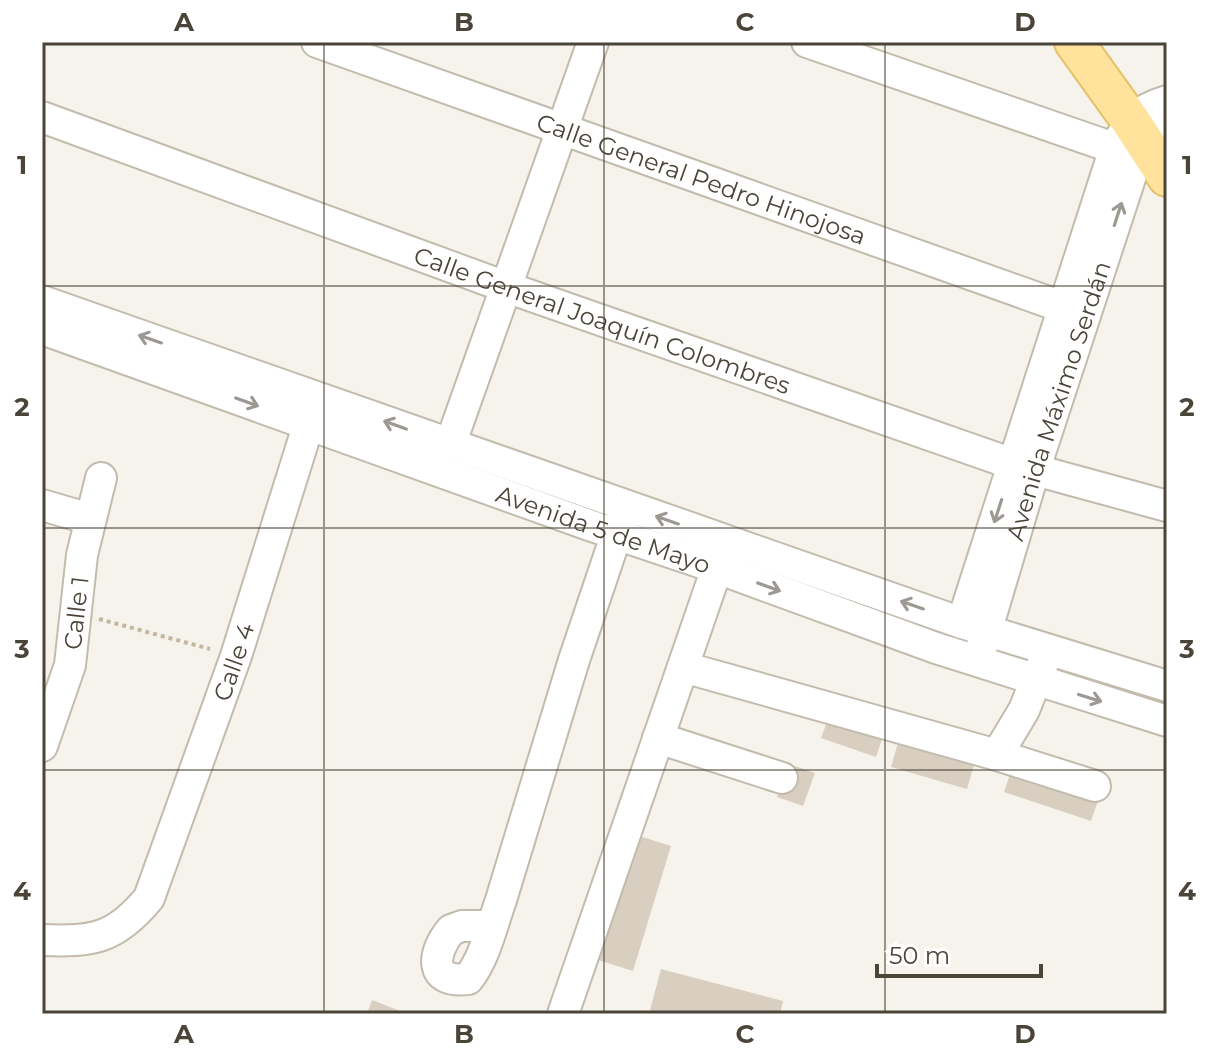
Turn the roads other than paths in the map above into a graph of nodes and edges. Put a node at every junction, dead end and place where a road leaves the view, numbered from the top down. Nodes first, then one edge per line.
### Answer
1 (317, 42) edge
2 (593, 42) edge
3 (807, 42) edge
4 (1074, 42) edge
5 (1106, 42) edge
6 (42, 117) edge
7 (563, 127) junction
8 (1150, 135) edge
9 (506, 287) junction
10 (42, 301) edge
11 (1074, 311) junction
12 (42, 329) edge
13 (313, 411) junction
14 (450, 445) junction
15 (1024, 467) junction
16 (101, 478) dead end
17 (42, 505) edge
18 (627, 506) junction
19 (1167, 506) edge
20 (90, 519) junction
21 (616, 534) junction
22 (717, 568) junction
23 (974, 626) junction
24 (1047, 650) junction
25 (977, 662) junction
26 (683, 667) junction
27 (1037, 682) junction
28 (1167, 686) edge
29 (1167, 721) edge
30 (658, 738) junction
31 (42, 746) edge
32 (997, 755) junction
33 (782, 778) dead end
34 (1095, 786) dead end
35 (492, 926) dead end
36 (42, 940) edge
37 (563, 1014) edge

1 - 7 street, Calle General Pedro Hinojosa
2 - 7 street
3 - 8 street
4 - 8 main road
5 - 8 main road
6 - 9 street, Calle General Joaquín Colombres
7 - 9 street
7 - 11 street, Calle General Pedro Hinojosa
8 - 11 street, Avenida Máximo Serdán
9 - 14 street
9 - 15 street, Calle General Joaquín Colombres
13 -> 10 street, Avenida 5 de Mayo
11 - 15 street, Avenida Máximo Serdán
12 -> 13 street, Avenida 5 de Mayo
14 -> 13 street, Avenida 5 de Mayo
13 - 21 street, Avenida 5 de Mayo
13 - 36 street, Calle 4
14 - 18 street, Avenida 5 de Mayo
15 - 19 street, Calle General Joaquín Colombres
15 - 23 street, Avenida Máximo Serdán
16 - 20 street, Calle 1
17 - 20 street
18 - 21 street
23 -> 18 street, Avenida 5 de Mayo
20 - 31 street, Calle 1
21 - 22 street, Avenida 5 de Mayo
21 - 35 street
22 -> 25 street, Avenida 5 de Mayo
22 - 26 street
23 - 24 street, Avenida 5 de Mayo
23 - 25 street, Avenida Máximo Serdán
24 - 27 street
24 - 28 street, Avenida 5 de Mayo
25 - 27 street, Avenida 5 de Mayo
26 - 30 street
26 - 32 street
27 -> 29 street, Avenida 5 de Mayo
27 - 32 street
30 - 33 street
30 - 37 street
32 - 34 street

